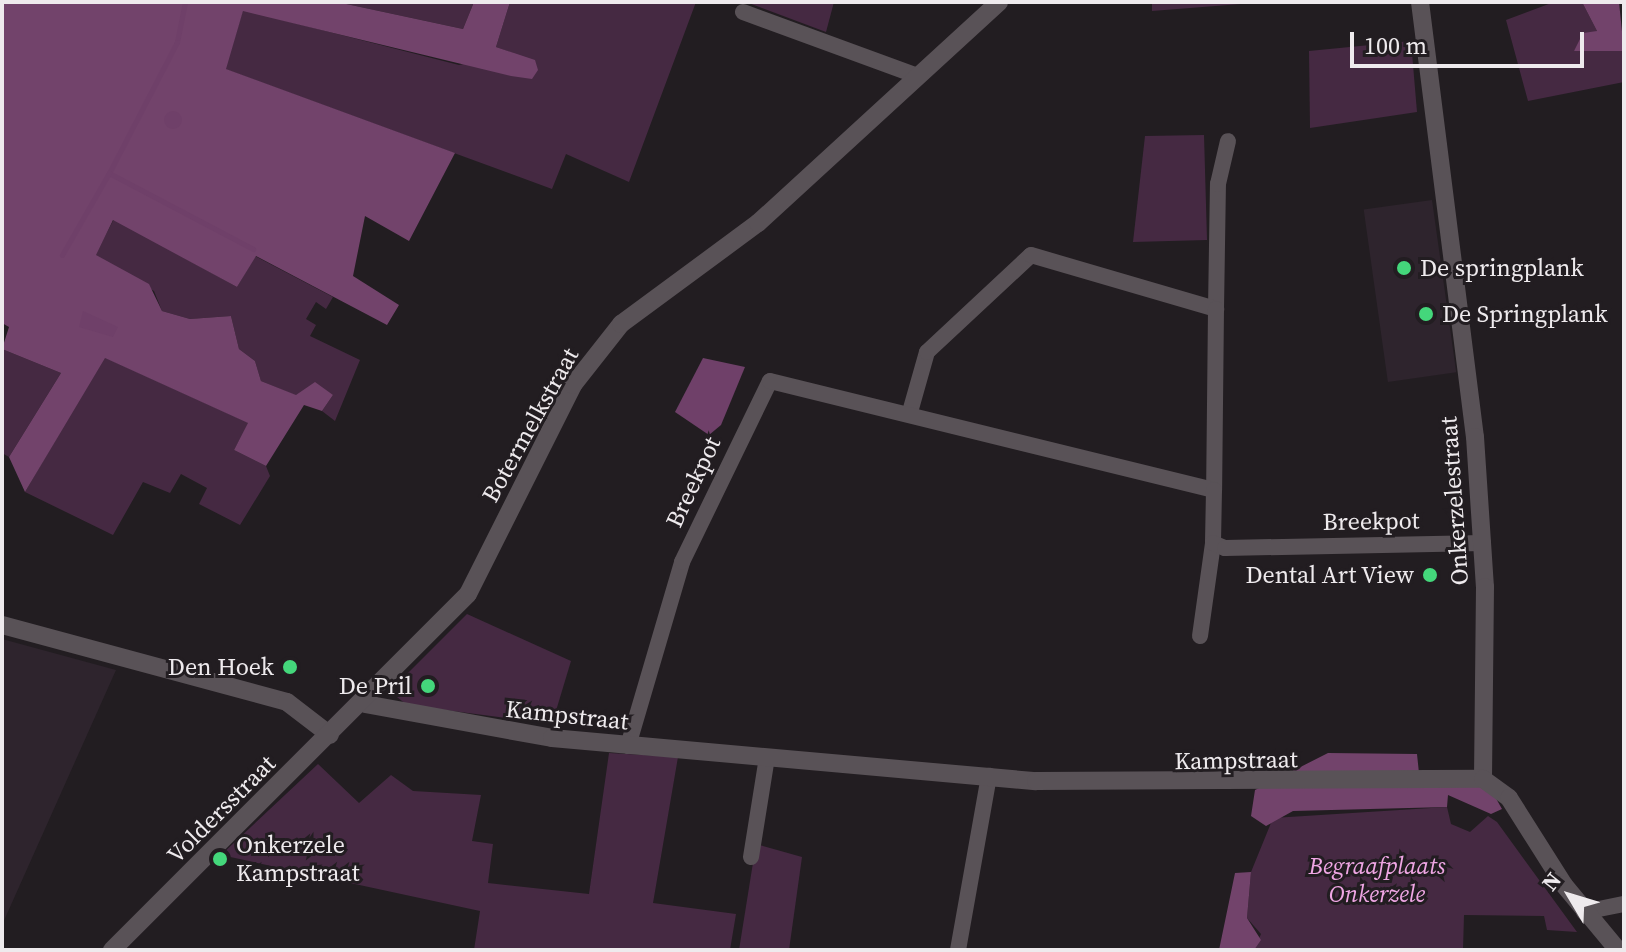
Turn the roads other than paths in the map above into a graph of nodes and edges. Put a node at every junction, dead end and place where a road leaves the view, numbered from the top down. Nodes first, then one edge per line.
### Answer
1 (999, 2) edge
2 (1420, 2) edge
3 (743, 12) dead end
4 (918, 76) junction
5 (1228, 141) dead end
6 (1216, 309) junction
7 (910, 412) junction
8 (1214, 490) junction
9 (1213, 543) junction
10 (1483, 543) junction
11 (2, 625) edge
12 (1200, 636) dead end
13 (365, 704) junction
14 (330, 735) junction
15 (628, 746) junction
16 (767, 757) junction
17 (989, 776) junction
18 (1483, 779) junction
19 (751, 857) dead end
20 (1624, 904) edge
21 (1584, 912) junction
22 (112, 950) edge
23 (958, 950) edge
24 (1618, 950) edge

1 - 4 street, Botermelkstraat
2 - 10 street, Onkerzelestraat
3 - 4 street
4 - 13 street, Botermelkstraat
5 - 6 street
6 - 7 street
6 - 8 street
7 - 8 street, Breekpot
7 - 15 street, Breekpot
8 - 9 street
9 - 10 street, Breekpot
9 - 12 street
10 - 18 street, Onkerzelestraat
11 - 14 street
13 - 14 street, Voldersstraat
13 - 15 street, Kampstraat
14 - 22 street, Voldersstraat
15 - 16 street, Kampstraat
16 - 17 street, Kampstraat
16 - 19 street
17 - 18 street, Kampstraat
17 - 23 street
18 - 21 street
20 - 21 street
21 - 24 street

